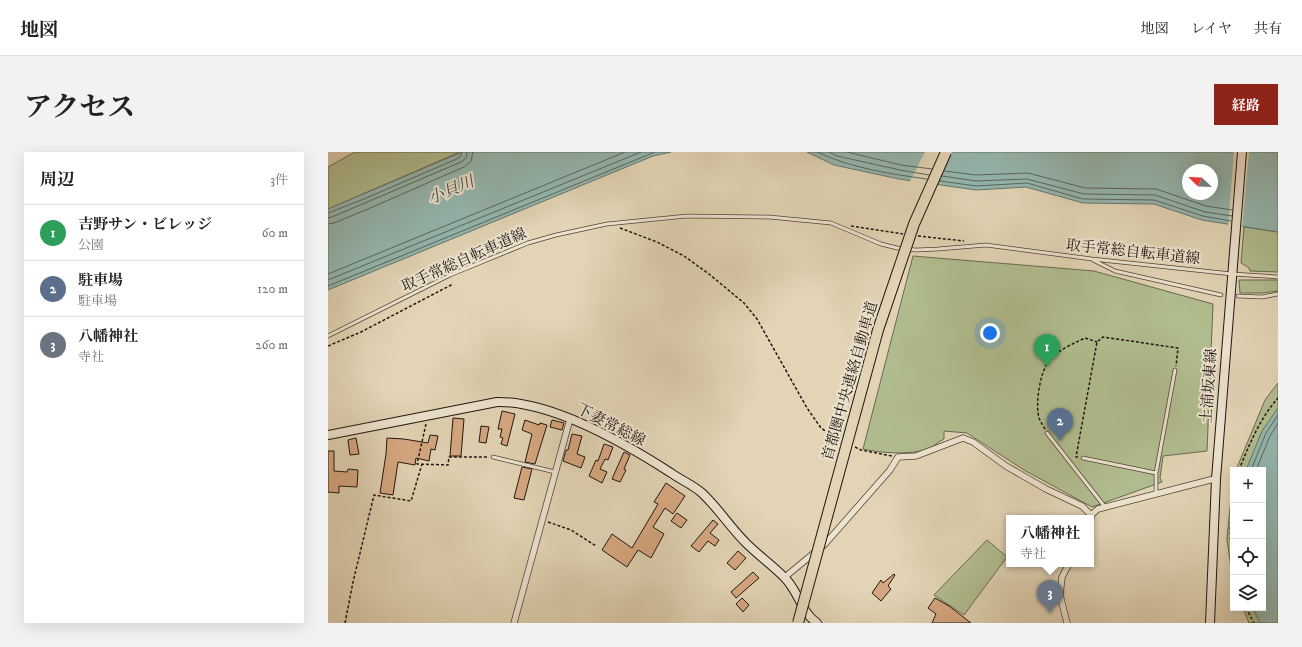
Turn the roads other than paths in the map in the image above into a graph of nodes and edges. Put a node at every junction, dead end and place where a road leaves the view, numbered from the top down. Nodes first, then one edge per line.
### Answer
1 (946, 152) edge
2 (1242, 152) edge
3 (1092, 259) junction
4 (1232, 272) junction
5 (1278, 277) edge
6 (1278, 294) edge
7 (1221, 295) dead end
8 (1238, 296) dead end
9 (328, 336) edge
10 (1175, 370) road end
11 (570, 419) junction
12 (1047, 433) road end
13 (328, 436) edge
14 (493, 456) road end
15 (1083, 458) road end
16 (555, 472) junction
17 (1156, 473) junction
18 (1216, 479) junction
19 (1156, 494) junction
20 (1105, 507) junction
21 (1090, 515) edge
22 (1092, 515) edge
23 (1067, 567) edge
24 (785, 577) junction
25 (514, 623) edge
26 (798, 623) edge
27 (817, 623) edge
28 (1067, 623) edge
29 (1210, 623) edge

1 - 26 highway, 首都圏中央連絡自動車道, bridge
2 - 4 main road, 土浦坂東線
3 - 4 lane, 取手常総自転車道線
3 - 7 lane
3 - 9 lane, 取手常総自転車道線
4 - 5 lane, 取手常総自転車道線
4 - 18 main road, 土浦坂東線
6 - 8 lane
10 - 17 lane
11 - 13 main road, 下妻常総線
11 - 16 street
11 - 24 main road, 下妻常総線
12 - 20 lane
14 - 16 lane
15 - 17 lane
16 - 25 street
17 - 19 lane
18 - 19 street
18 - 29 main road, 土浦坂東線
19 - 20 street
20 - 22 street
21 - 24 street
23 - 28 street
24 - 27 main road, 下妻常総線

